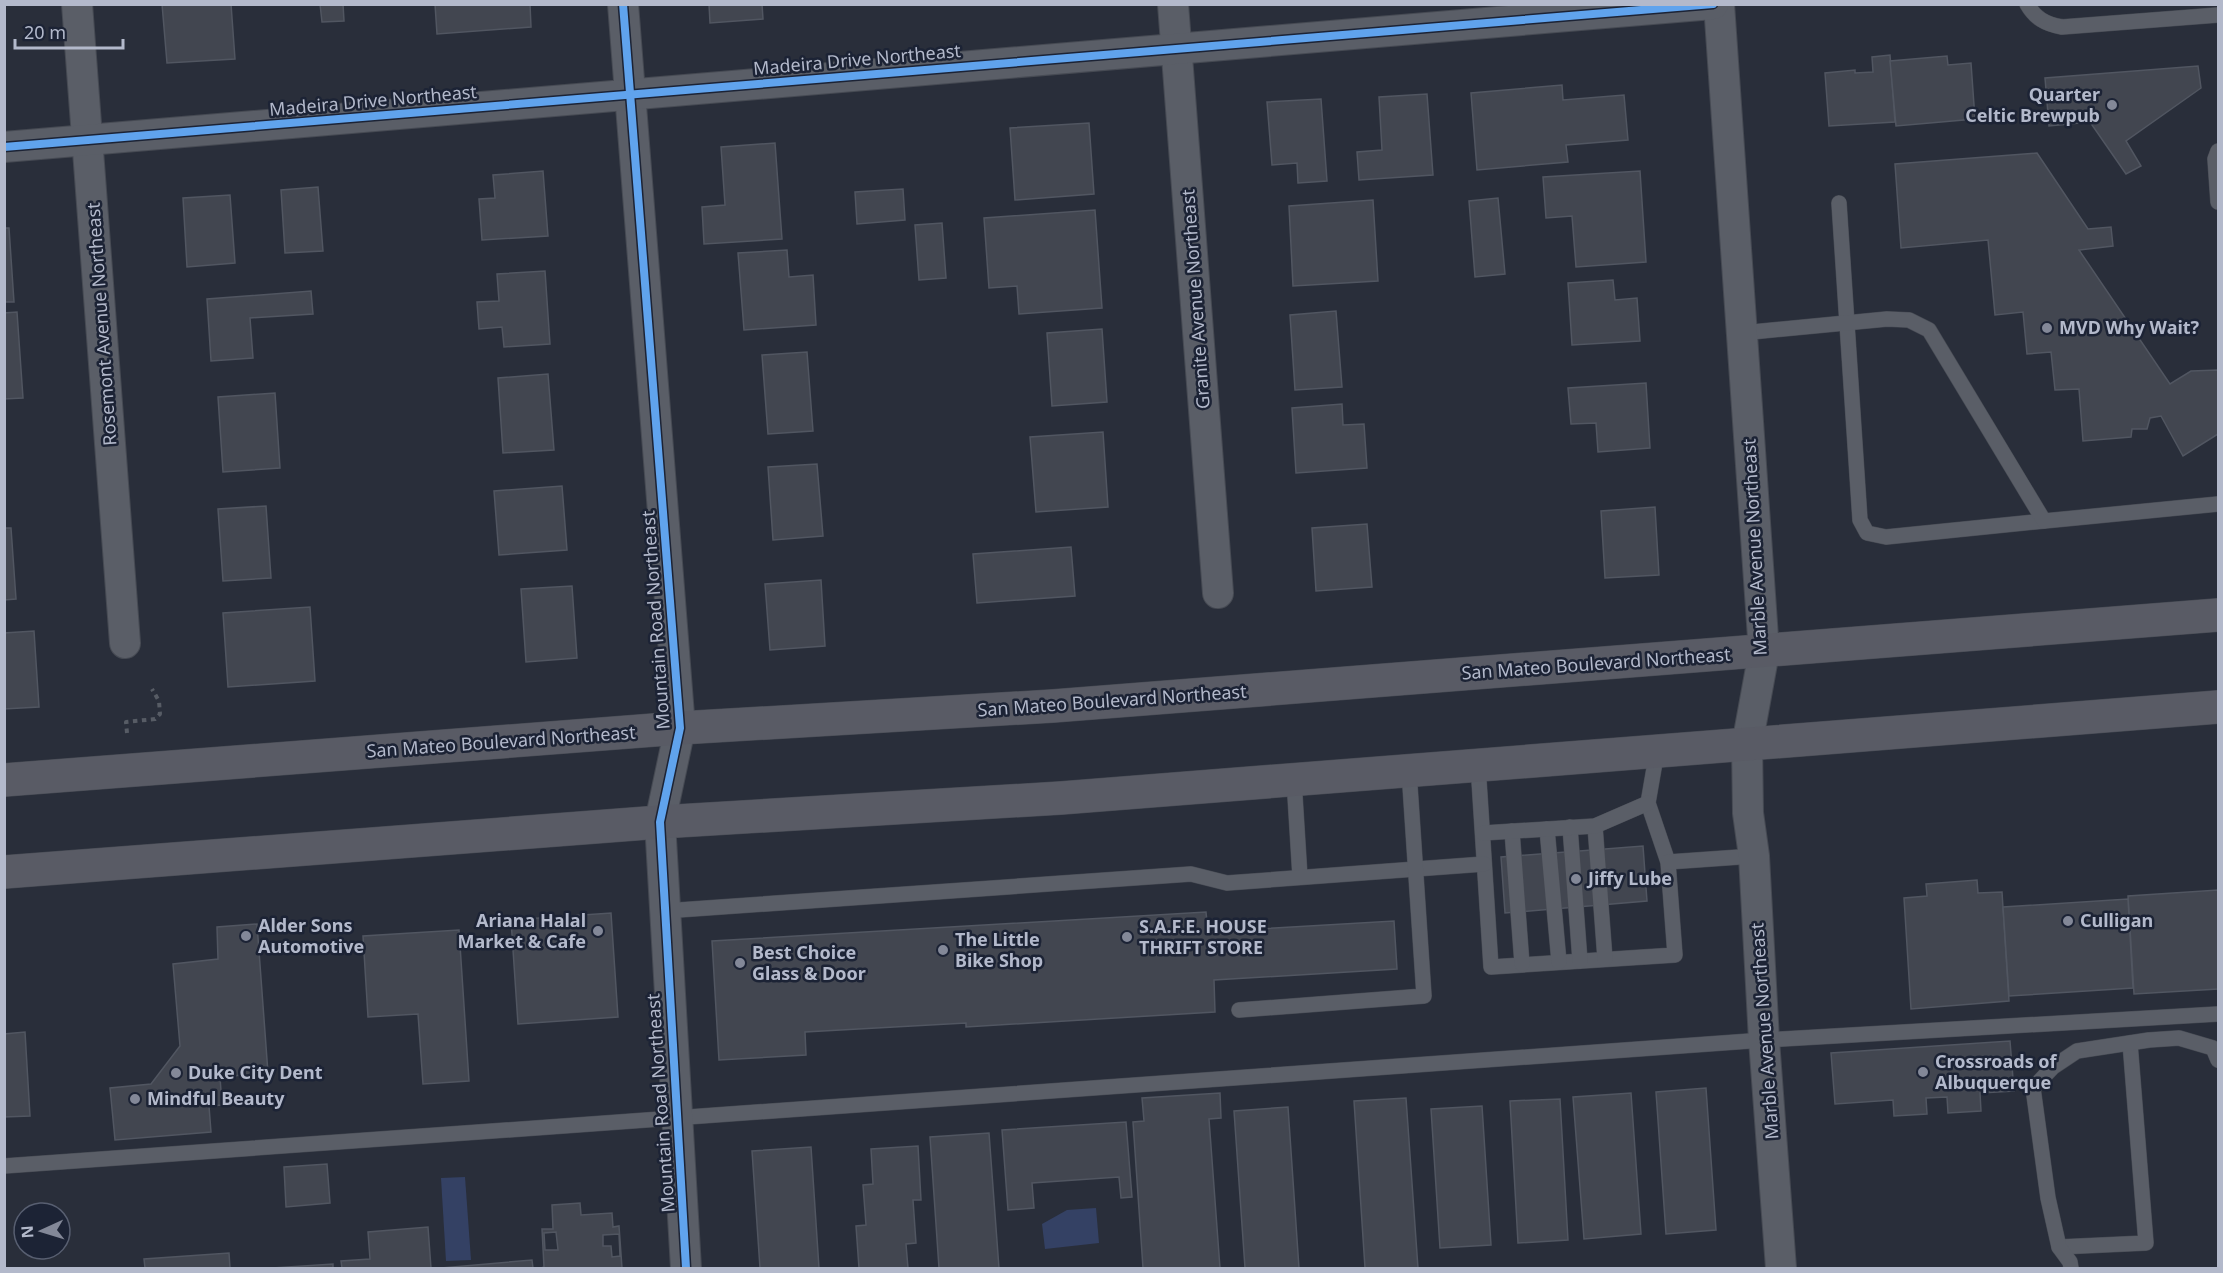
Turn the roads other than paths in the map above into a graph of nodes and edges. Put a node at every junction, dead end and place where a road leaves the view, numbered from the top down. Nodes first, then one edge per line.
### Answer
1 (77, 4) edge
2 (623, 4) edge
3 (1173, 4) edge
4 (1713, 4) edge
5 (1719, 4) edge
6 (2027, 4) edge
7 (2218, 15) edge
8 (1176, 49) junction
9 (631, 95) junction
10 (89, 140) junction
11 (4, 147) edge
12 (2218, 151) edge
13 (2218, 202) edge
14 (1839, 203) dead end
15 (1848, 323) junction
16 (1743, 333) junction
17 (2218, 504) edge
18 (2044, 521) junction
19 (1218, 593) dead end
20 (2218, 615) edge
21 (124, 643) dead end
22 (1764, 652) junction
23 (2218, 707) edge
24 (680, 728) junction
25 (1747, 744) junction
26 (1657, 751) junction
27 (1478, 765) junction
28 (1409, 771) junction
29 (4, 780) edge
30 (1294, 780) junction
31 (1648, 802) junction
32 (660, 822) junction
33 (1595, 826) junction
34 (1570, 827) junction
35 (1547, 829) junction
36 (1512, 831) junction
37 (1483, 833) junction
38 (1754, 856) junction
39 (1668, 862) junction
40 (1484, 864) junction
41 (1416, 868) junction
42 (4, 872) edge
43 (1300, 877) junction
44 (664, 911) junction
45 (1605, 959) junction
46 (1580, 961) junction
47 (1558, 962) junction
48 (1522, 964) junction
49 (1239, 1010) dead end
50 (2218, 1014) edge
51 (1764, 1040) junction
52 (2130, 1043) junction
53 (2218, 1060) edge
54 (678, 1118) junction
55 (4, 1166) edge
56 (2059, 1247) junction
57 (686, 1269) edge
58 (1781, 1269) edge
59 (2071, 1269) edge

1 - 10 street, Rosemont Avenue Northeast
2 - 9 street, Mountain Road Northeast
3 - 8 street, Granite Avenue Northeast
4 - 8 street, Madeira Drive Northeast
5 - 16 street, Marble Avenue Northeast
6 - 7 lane
8 - 9 street, Madeira Drive Northeast
8 - 19 street, Granite Avenue Northeast
9 - 10 street, Madeira Drive Northeast
9 - 24 street, Mountain Road Northeast
10 - 11 street, Madeira Drive Northeast
10 - 21 street, Rosemont Avenue Northeast
12 - 13 lane
14 - 15 lane
15 - 16 lane
15 - 18 lane
15 - 18 lane
16 - 22 street, Marble Avenue Northeast
17 - 18 lane
20 - 22 main road, San Mateo Boulevard Northeast
22 - 24 main road, San Mateo Boulevard Northeast
22 - 25 street, Marble Avenue Northeast
23 - 25 main road
24 - 29 main road, San Mateo Boulevard Northeast
24 - 32 street, Mountain Road Northeast
25 - 26 main road
25 - 38 street, Marble Avenue Northeast
26 - 27 main road
26 - 31 lane
27 - 28 main road
27 - 37 lane
28 - 30 main road
28 - 41 lane
30 - 32 main road
30 - 43 lane
31 - 33 lane
31 - 39 lane
32 - 42 main road
32 - 44 street, Mountain Road Northeast
33 - 34 lane
33 - 45 lane
34 - 35 lane
34 - 46 lane
35 - 36 lane
35 - 47 lane
36 - 37 lane
36 - 48 lane
37 - 40 lane
38 - 39 lane
38 - 51 street, Marble Avenue Northeast
39 - 45 lane
40 - 41 lane
40 - 48 lane
41 - 43 lane
41 - 49 lane
43 - 44 lane
44 - 54 street, Mountain Road Northeast
45 - 46 lane
46 - 47 lane
47 - 48 lane
50 - 51 lane
51 - 54 lane
51 - 58 street, Marble Avenue Northeast
52 - 53 lane
52 - 56 lane
52 - 56 lane
54 - 55 lane
54 - 57 street, Mountain Road Northeast
56 - 59 lane

